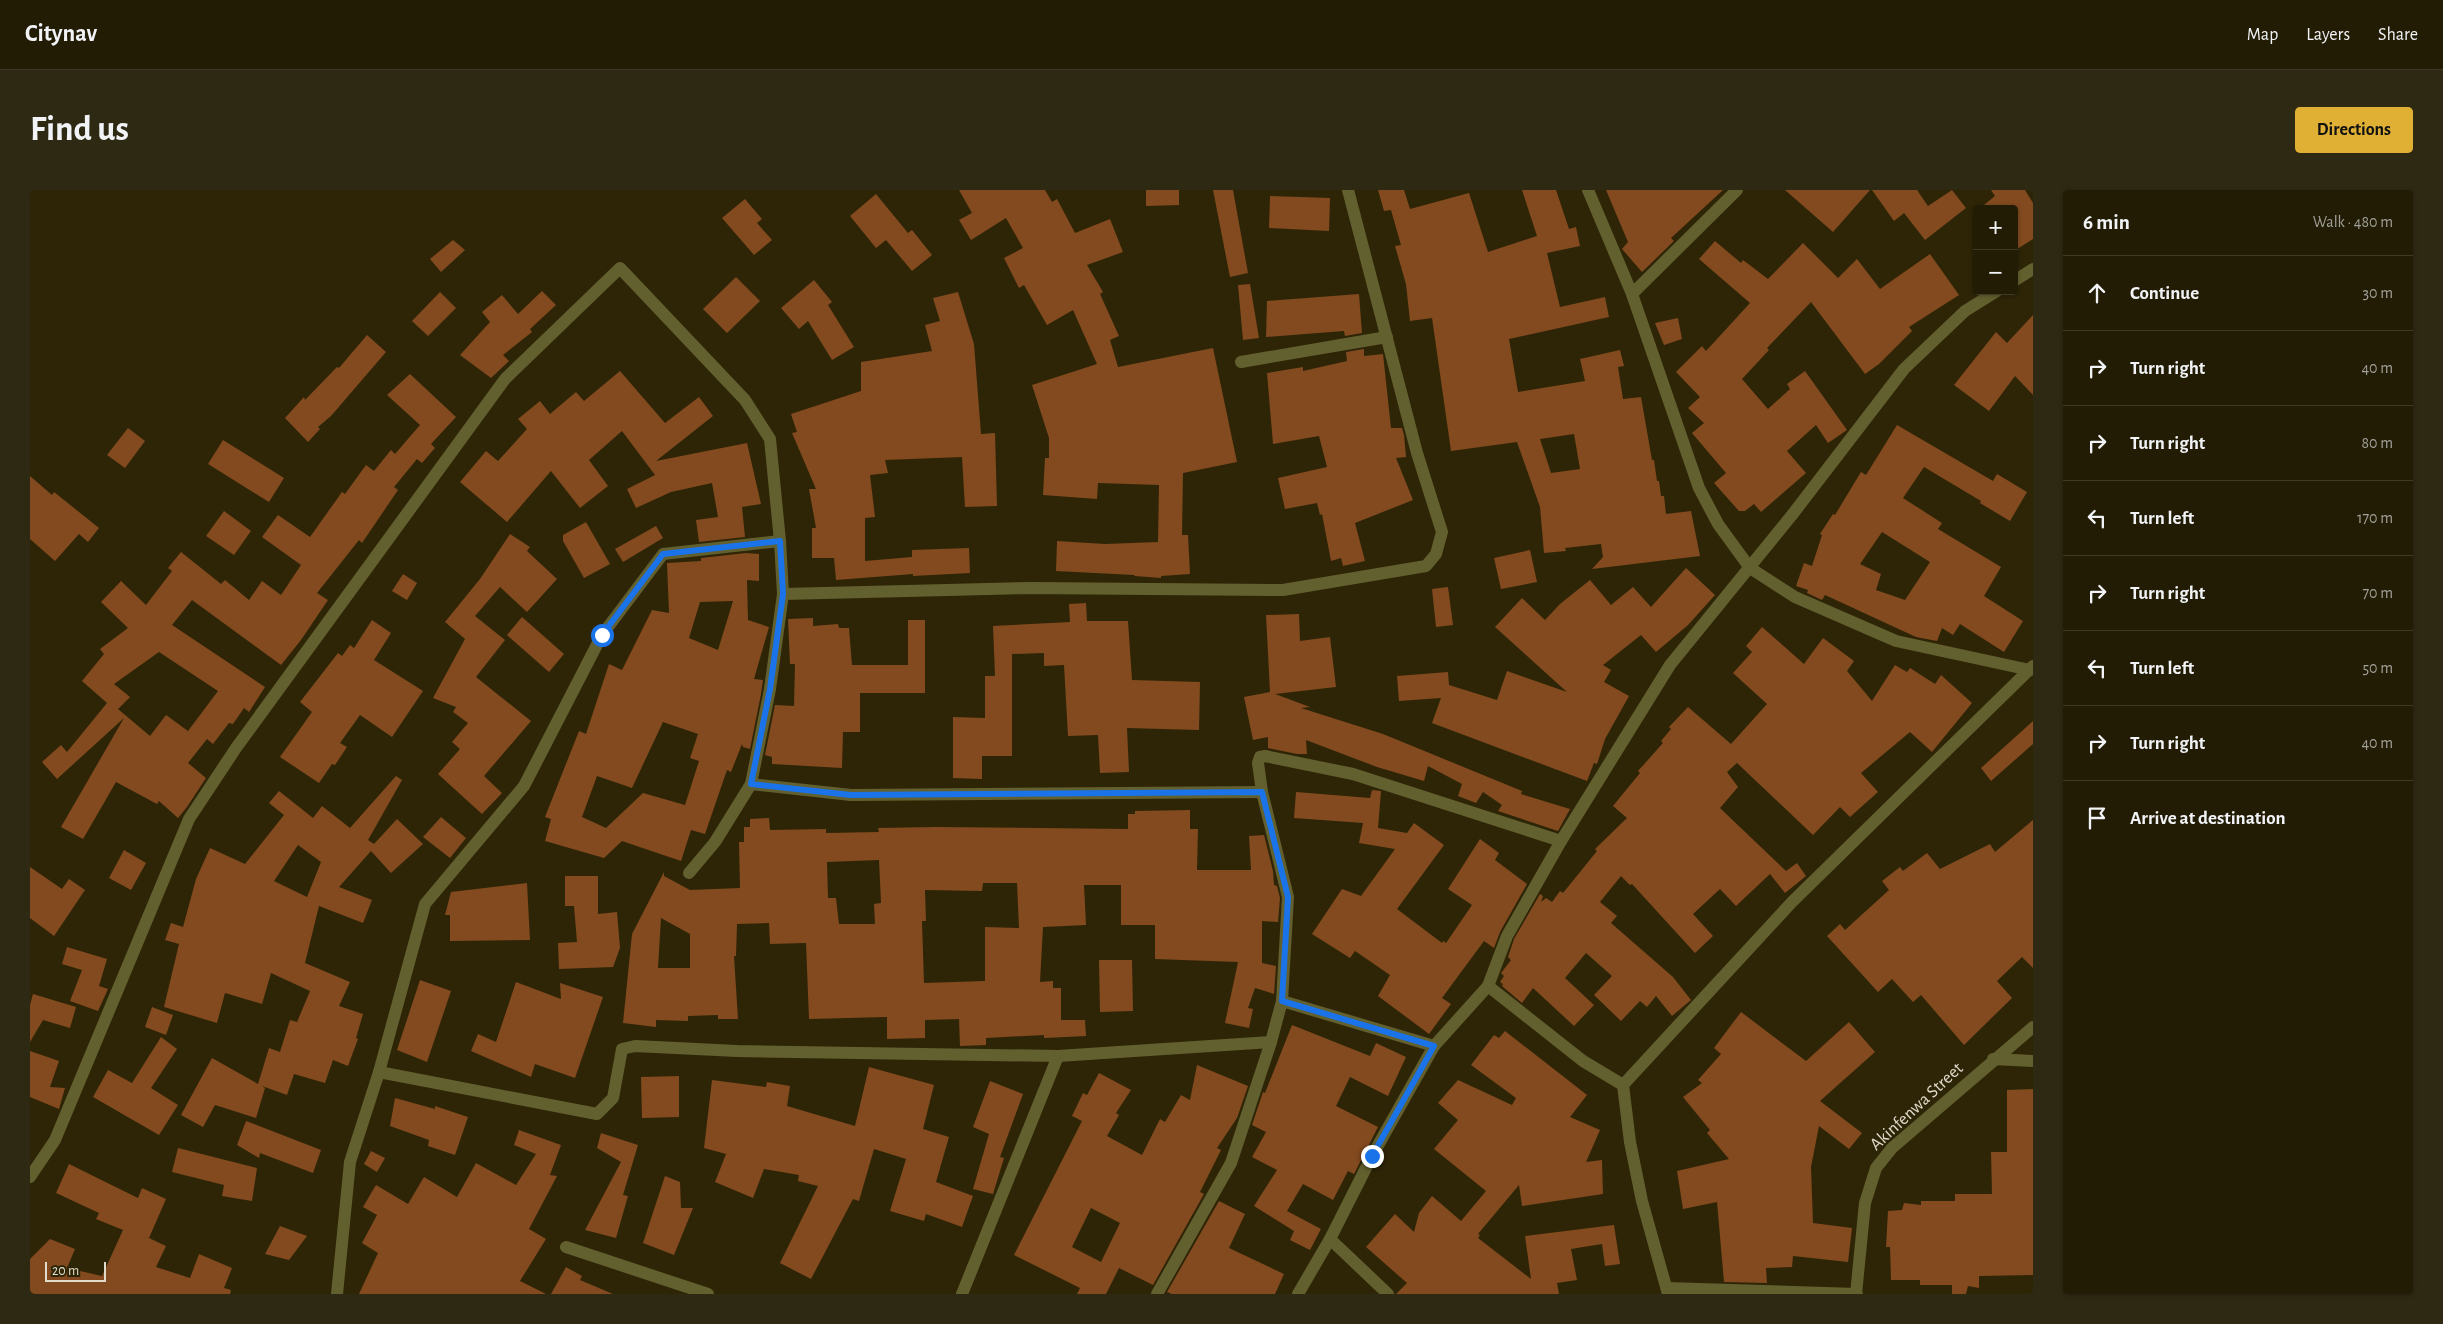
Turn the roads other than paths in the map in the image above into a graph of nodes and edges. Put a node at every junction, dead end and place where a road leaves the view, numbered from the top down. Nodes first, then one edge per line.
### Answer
1 (1348, 190) edge
2 (1588, 190) edge
3 (1737, 190) edge
4 (2033, 270) edge
5 (2018, 279) edge
6 (1632, 294) junction
7 (1991, 295) edge
8 (1387, 337) junction
9 (1241, 362) dead end
10 (780, 541) junction
11 (1750, 568) junction
12 (783, 594) junction
13 (2031, 668) edge
14 (751, 784) junction
15 (1262, 792) junction
16 (1560, 841) junction
17 (689, 873) dead end
18 (1488, 986) junction
19 (1282, 1001) junction
20 (2033, 1027) edge
21 (1271, 1042) junction
22 (1434, 1046) junction
23 (1058, 1056) junction
24 (1993, 1059) junction
25 (2033, 1061) edge
26 (379, 1072) junction
27 (1623, 1085) junction
28 (30, 1177) edge
29 (1330, 1240) junction
30 (566, 1247) dead end
31 (1667, 1291) edge
32 (336, 1294) edge
33 (708, 1294) edge
34 (962, 1294) edge
35 (1157, 1294) edge
36 (1298, 1294) edge
37 (1388, 1294) edge
38 (1856, 1294) edge

1 - 8 street
2 - 6 street
3 - 6 street
4 - 5 street
6 - 11 street
7 - 11 street
8 - 9 street
8 - 12 street
10 - 12 street
10 - 26 street
10 - 28 street
11 - 13 street
11 - 16 street
12 - 14 street
13 - 27 street
14 - 15 street
14 - 17 street
15 - 16 street
15 - 19 street
16 - 18 street
18 - 22 street
18 - 27 street
19 - 21 street
19 - 22 street
20 - 24 street, Akinfenwa Street
21 - 23 street
21 - 35 street
22 - 29 street
23 - 26 street
23 - 34 street
24 - 25 street
24 - 38 street, Akinfenwa Street
26 - 32 street
27 - 31 street
29 - 36 street
29 - 37 street
30 - 33 street
31 - 38 street

